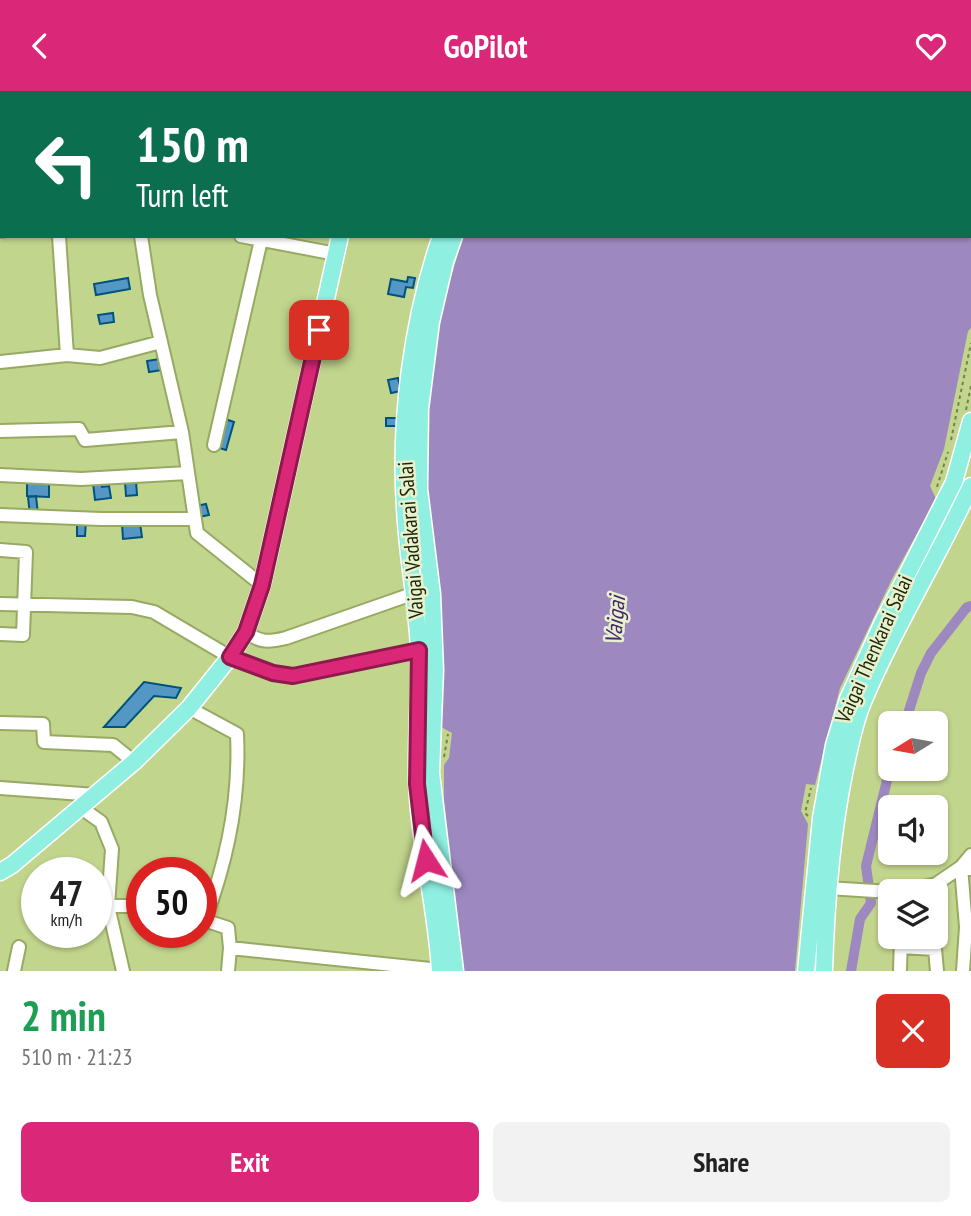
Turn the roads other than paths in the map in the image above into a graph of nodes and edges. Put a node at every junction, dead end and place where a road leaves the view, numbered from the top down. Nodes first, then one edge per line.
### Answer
1 (59, 238) edge
2 (141, 238) edge
3 (252, 238) edge
4 (340, 238) edge
5 (439, 238) edge
6 (453, 238) edge
7 (261, 240) junction
8 (336, 254) junction
9 (161, 342) junction
10 (68, 355) junction
11 (0, 362) edge
12 (971, 421) edge
13 (0, 431) edge
14 (182, 432) junction
15 (214, 445) dead end
16 (188, 473) junction
17 (0, 475) edge
18 (971, 487) edge
19 (0, 515) edge
20 (195, 519) junction
21 (0, 550) edge
22 (262, 585) junction
23 (415, 593) junction
24 (0, 604) edge
25 (26, 605) junction
26 (246, 632) junction
27 (0, 634) edge
28 (419, 650) junction
29 (230, 657) junction
30 (189, 708) junction
31 (0, 723) edge
32 (134, 762) junction
33 (0, 788) edge
34 (96, 795) junction
35 (80, 807) junction
36 (971, 855) edge
37 (111, 857) edge
38 (966, 868) edge
39 (0, 871) edge
40 (945, 879) edge
41 (217, 888) edge
42 (827, 888) junction
43 (878, 891) edge
44 (112, 923) edge
45 (217, 924) edge
46 (19, 947) dead end
47 (230, 948) junction
48 (900, 949) edge
49 (935, 949) edge
50 (966, 962) edge
51 (14, 971) edge
52 (123, 971) edge
53 (228, 971) edge
54 (440, 971) edge
55 (455, 971) edge
56 (806, 971) edge
57 (824, 971) edge
58 (900, 971) edge
59 (937, 971) edge

1 - 10 street
2 - 9 street
3 - 7 street
4 - 8 main road
5 - 23 main road, Vaigai Vadakarai Salai
6 - 55 main road, Vaigai Vadakarai Salai
7 - 8 street
7 - 15 street
8 - 22 main road
9 - 10 street
9 - 14 street
10 - 11 street
12 - 56 main road, Vaigai Thenkarai Salai
13 - 14 street
14 - 16 street
16 - 17 street
16 - 20 street
18 - 42 main road, Vaigai Thenkarai Salai
19 - 20 street
20 - 22 street
21 - 25 street
22 - 26 main road
23 - 26 street
23 - 28 main road, Vaigai Vadakarai Salai
24 - 25 street
25 - 27 street
25 - 29 street
26 - 29 main road
28 - 29 street
28 - 54 main road, Vaigai Vadakarai Salai
29 - 30 main road
30 - 32 main road
30 - 41 street
31 - 32 street
32 - 34 main road
33 - 34 street
34 - 35 main road
35 - 37 street
35 - 39 main road
36 - 38 street
38 - 40 street
38 - 50 street
42 - 43 street
42 - 57 main road, Vaigai Thenkarai Salai
44 - 52 street
45 - 47 street
46 - 51 street
47 - 53 street
47 - 54 street
48 - 58 street
49 - 59 street

